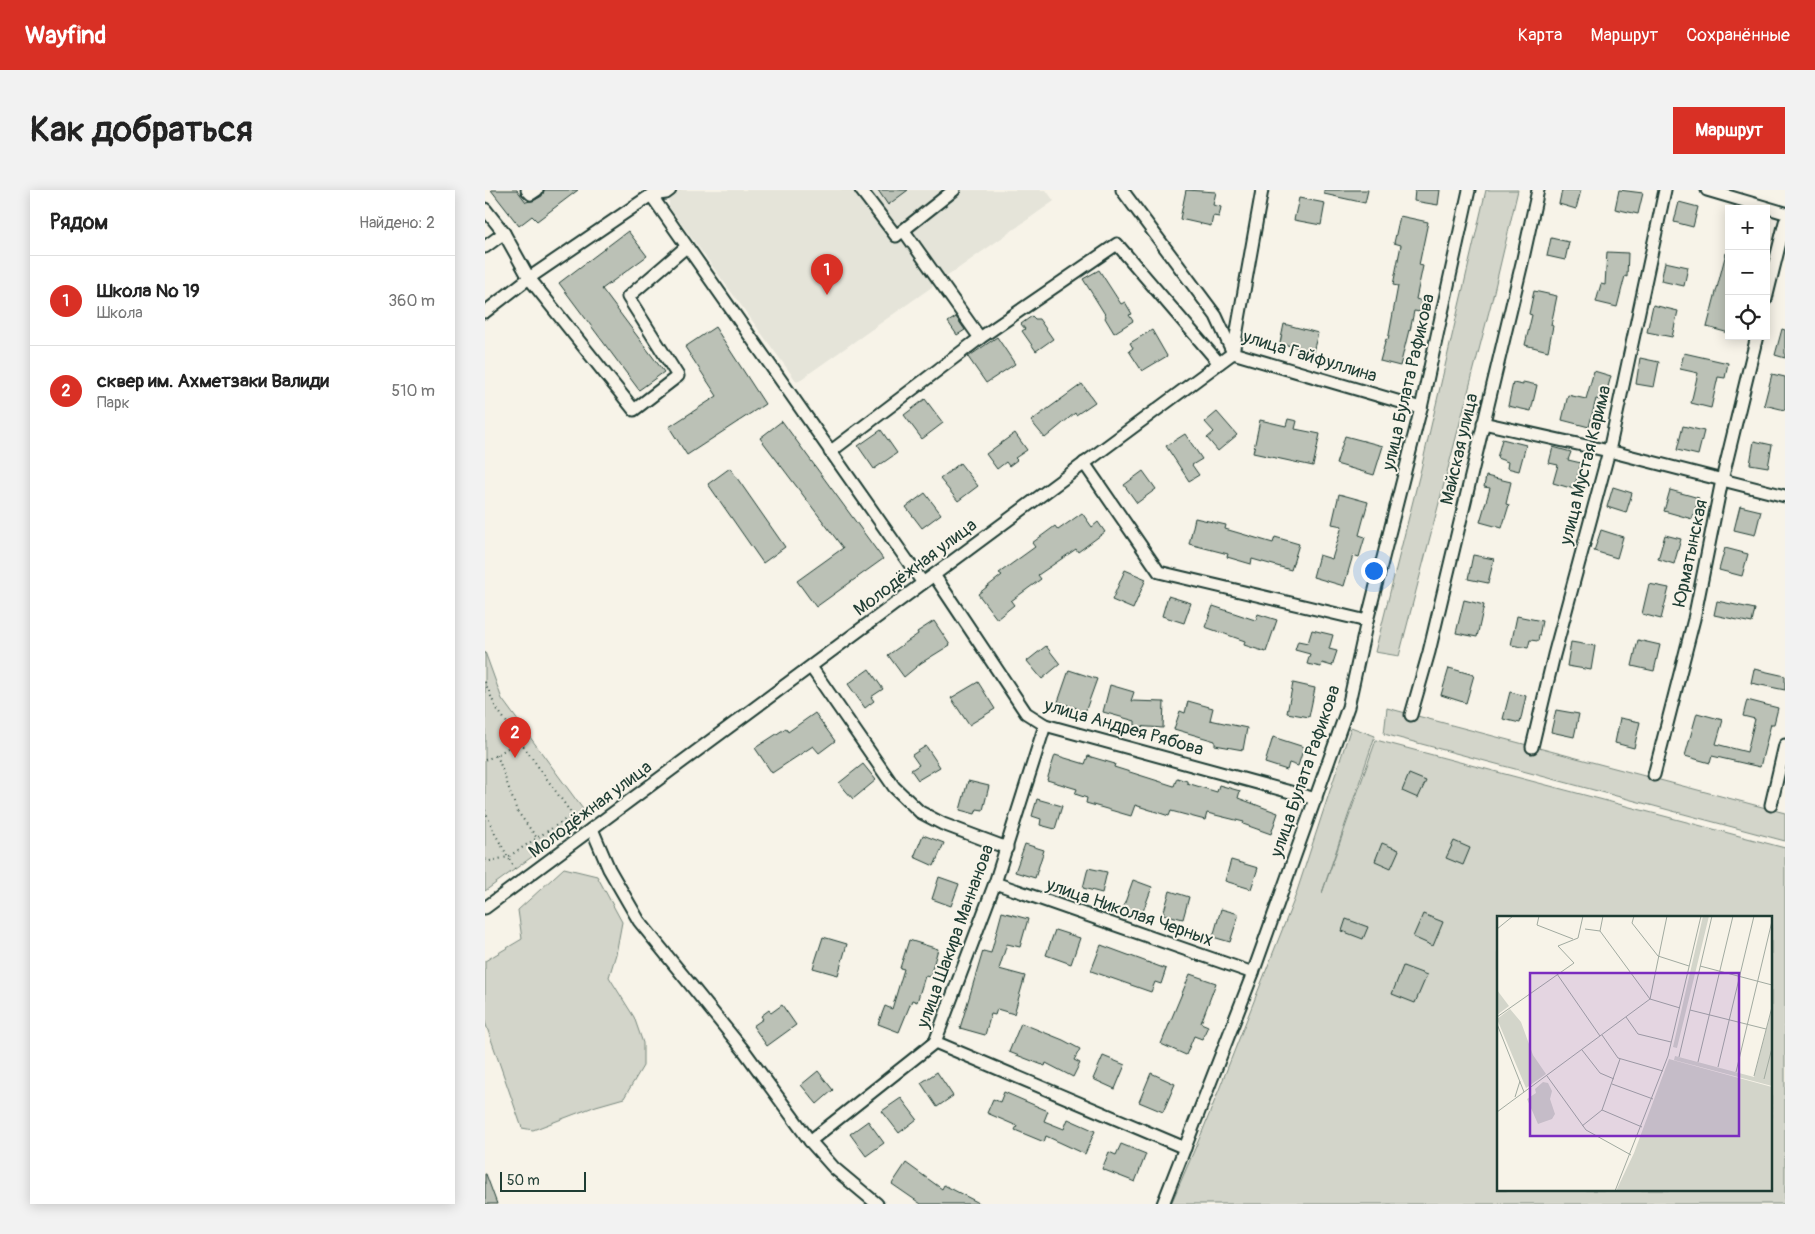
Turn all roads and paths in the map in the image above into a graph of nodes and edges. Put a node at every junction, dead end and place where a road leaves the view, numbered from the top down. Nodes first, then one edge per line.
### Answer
1 (527, 190) edge
2 (537, 190) edge
3 (671, 190) edge
4 (861, 190) edge
5 (954, 190) edge
6 (1122, 190) edge
7 (1262, 190) edge
8 (1469, 190) edge
9 (1538, 190) edge
10 (1665, 190) edge
11 (1707, 190) edge
12 (651, 195) junction
13 (485, 209) edge
14 (1785, 213) edge
15 (1785, 222) edge
16 (904, 231) junction
17 (504, 233) junction
18 (485, 247) edge
19 (686, 247) junction
20 (529, 278) junction
21 (1767, 295) edge
22 (485, 312) edge
23 (980, 338) junction
24 (1756, 340) edge
25 (1233, 353) junction
26 (1219, 363) junction
27 (1421, 408) junction
28 (1483, 423) junction
29 (1609, 451) junction
30 (830, 452) junction
31 (1084, 463) junction
32 (1723, 480) junction
33 (1785, 496) edge
34 (934, 575) junction
35 (923, 583) junction
36 (1367, 621) junction
37 (811, 667) junction
38 (485, 682) edge
39 (1411, 715) dead end
40 (1045, 725) junction
41 (519, 740) junction
42 (1785, 745) edge
43 (1532, 746) dead end
44 (497, 755) junction
45 (485, 760) edge
46 (1654, 776) dead end
47 (1316, 799) junction
48 (1771, 805) dead end
49 (485, 810) edge
50 (572, 815) junction
51 (589, 832) junction
52 (537, 838) junction
53 (1007, 848) junction
54 (508, 857) junction
55 (485, 862) edge
56 (522, 881) junction
57 (995, 883) junction
58 (485, 908) edge
59 (1253, 973) junction
60 (935, 1042) junction
61 (810, 1141) junction
62 (1185, 1148) junction
63 (877, 1204) edge
64 (1163, 1204) edge

1 - 2 street
3 - 12 street
4 - 16 street
5 - 16 street
6 - 25 street, улица Гайфуллина
7 - 25 street
8 - 27 street, улица Булата Рафикова
9 - 28 street, Майская улица
10 - 29 street, улица Мустая Карима
11 - 14 street
12 - 19 street
12 - 20 street
13 - 17 street
15 - 21 street
16 - 23 street
17 - 18 street
17 - 20 street
19 - 20 street
19 - 30 street
20 - 22 street
23 - 26 street
23 - 30 street
24 - 32 street, Юрматынская
25 - 26 street, Молодёжная улица
25 - 27 street, улица Гайфуллина
26 - 31 street, Молодёжная улица
27 - 36 street, улица Булата Рафикова
28 - 29 street
28 - 39 street, Майская улица
29 - 32 street
29 - 43 street, улица Мустая Карима
30 - 35 street
31 - 34 street, Молодёжная улица
31 - 36 street
32 - 33 street
32 - 46 street, Юрматынская
34 - 35 street, Молодёжная улица
34 - 40 street, улица Андрея Рябова
35 - 37 street, Молодёжная улица
36 - 47 street, улица Булата Рафикова
37 - 51 street, Молодёжная улица
37 - 53 street
38 - 41 path
40 - 47 street, улица Андрея Рябова
40 - 53 street, улица Шакира Маннанова
41 - 44 path
41 - 50 path
42 - 48 street
44 - 45 path
44 - 52 path
47 - 59 street, улица Булата Рафикова
49 - 54 path
50 - 51 path
50 - 52 path
51 - 56 street, Молодёжная улица
51 - 61 street
52 - 54 path
53 - 57 street, улица Шакира Маннанова
54 - 55 path
54 - 56 path
56 - 58 street, Молодёжная улица
57 - 59 street, улица Николая Черных
57 - 60 street, улица Шакира Маннанова
59 - 62 street, улица Булата Рафикова
60 - 61 street
60 - 62 street, улица Шакира Маннанова
61 - 63 street
62 - 64 street, улица Булата Рафикова

